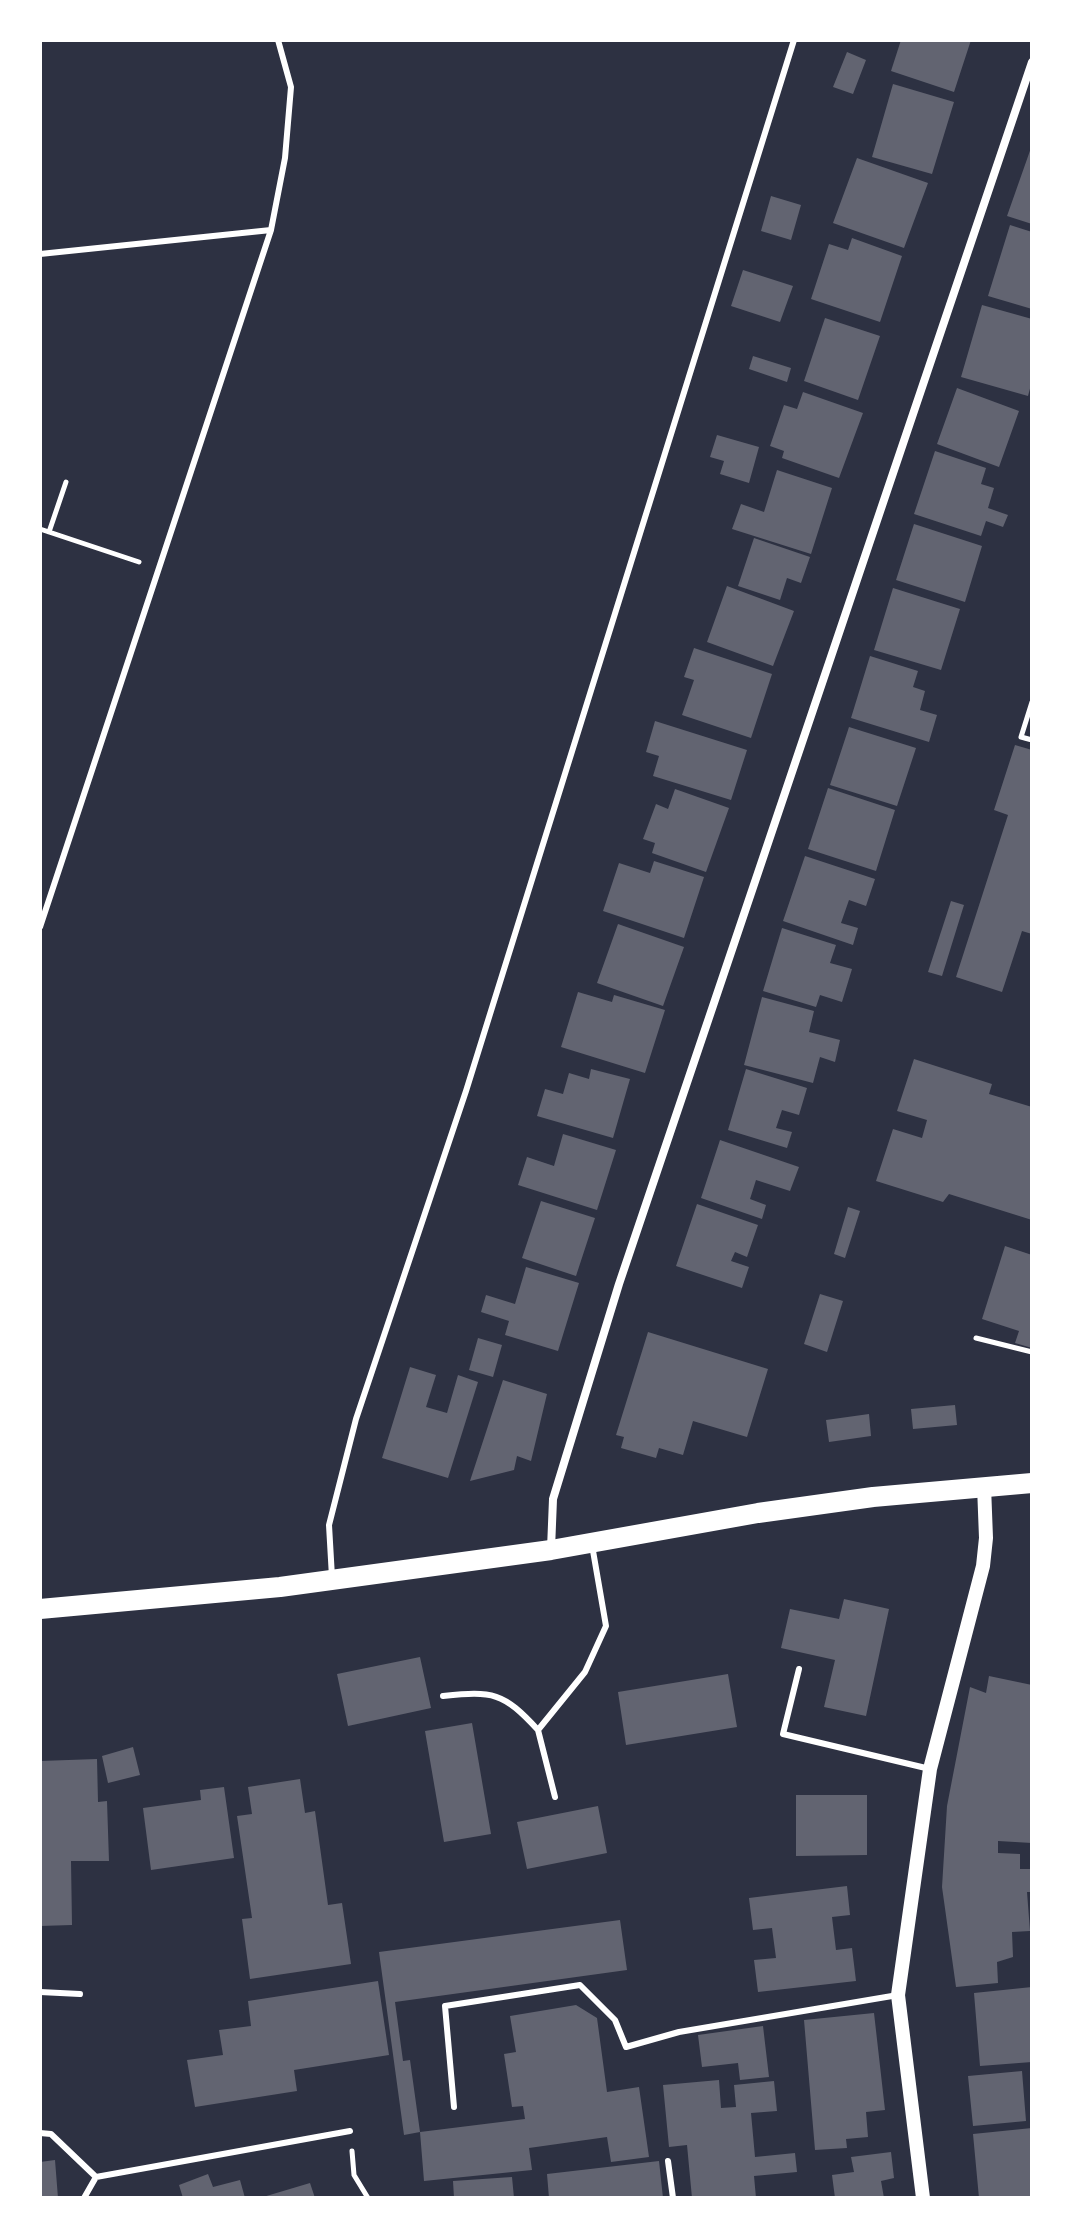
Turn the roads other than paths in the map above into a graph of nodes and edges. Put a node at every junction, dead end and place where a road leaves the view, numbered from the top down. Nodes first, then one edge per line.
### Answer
1 (278, 40) edge
2 (794, 40) edge
3 (1032, 62) edge
4 (271, 230) junction
5 (40, 254) edge
6 (40, 927) edge
7 (1032, 1483) edge
8 (984, 1486) junction
9 (592, 1542) junction
10 (551, 1550) junction
11 (332, 1579) junction
12 (40, 1609) edge
13 (799, 1669) dead end
14 (443, 1696) dead end
15 (538, 1730) junction
16 (930, 1769) junction
17 (555, 1797) dead end
18 (40, 1992) edge
19 (80, 1994) dead end
20 (898, 1995) junction
21 (454, 2107) dead end
22 (350, 2131) road end
23 (40, 2133) edge
24 (668, 2161) dead end
25 (96, 2177) junction
26 (84, 2198) edge
27 (673, 2198) edge
28 (923, 2198) edge

1 - 4 lane
2 - 11 lane
3 - 10 street
4 - 5 lane
4 - 6 lane
7 - 8 main road
8 - 9 main road
8 - 16 street
9 - 10 main road
9 - 15 lane
10 - 11 main road
11 - 12 main road
13 - 16 lane
14 - 15 lane
15 - 17 lane
16 - 20 street
18 - 19 lane
20 - 21 lane
20 - 28 street
22 - 25 lane
23 - 25 lane
24 - 27 lane
25 - 26 lane

